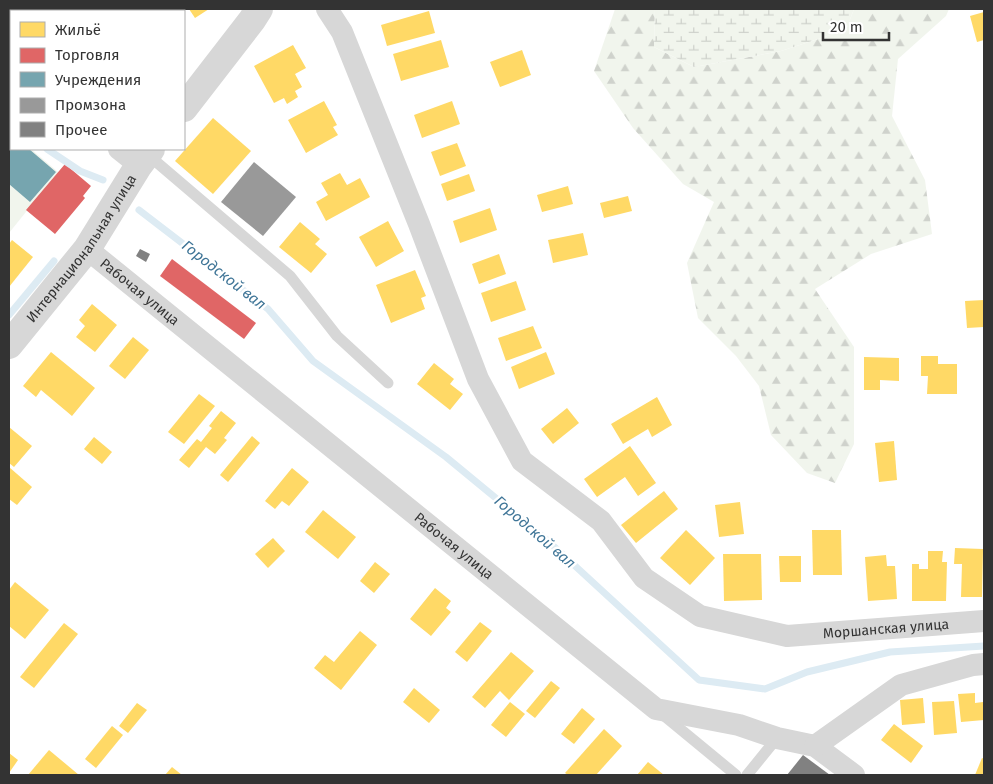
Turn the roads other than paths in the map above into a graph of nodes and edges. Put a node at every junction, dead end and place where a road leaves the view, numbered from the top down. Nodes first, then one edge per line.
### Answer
1 (259, 9) edge
2 (327, 9) edge
3 (185, 107) edge
4 (139, 154) edge
5 (87, 249) junction
6 (9, 345) edge
7 (388, 384) dead end
8 (984, 621) edge
9 (984, 664) edge
10 (656, 708) junction
11 (777, 738) junction
12 (815, 746) junction
13 (736, 775) edge
14 (747, 775) edge
15 (854, 775) edge

1 - 3 street
2 - 8 street, Моршанская улица
4 - 5 street, Интернациональная улица
4 - 7 lane
5 - 6 street, Интернациональная улица
5 - 10 street, Рабочая улица
9 - 12 street
10 - 11 street, Рабочая улица
10 - 13 lane
11 - 12 street, Рабочая улица
11 - 14 lane
12 - 15 street, Рабочая улица

